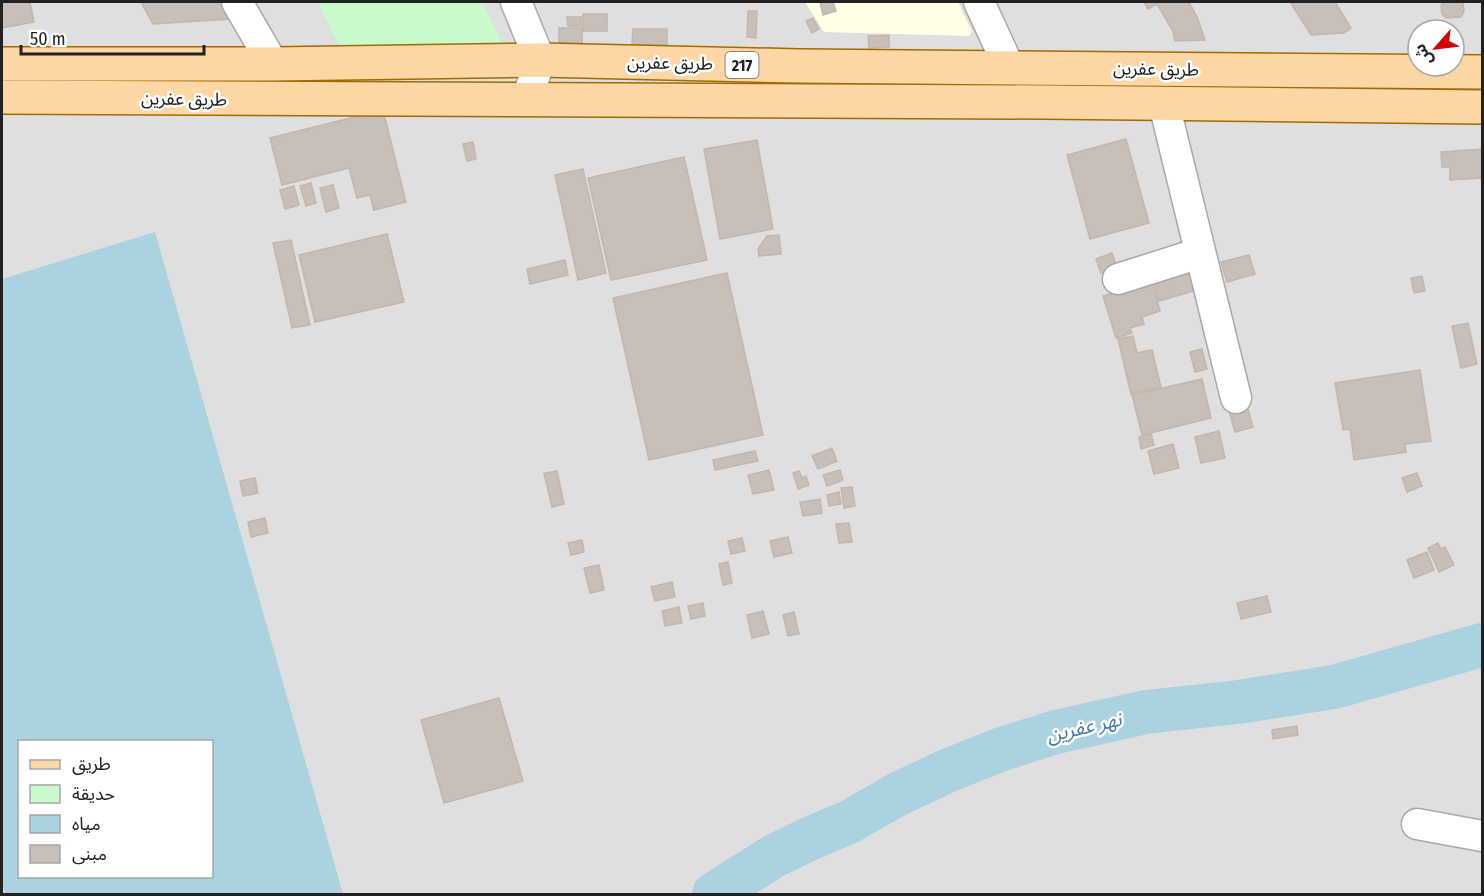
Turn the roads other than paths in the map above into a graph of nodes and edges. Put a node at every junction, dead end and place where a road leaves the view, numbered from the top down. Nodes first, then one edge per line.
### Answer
1 (237, 2) edge
2 (516, 2) edge
3 (979, 2) edge
4 (540, 60) junction
5 (2, 64) edge
6 (273, 64) junction
7 (1009, 67) junction
8 (1482, 72) edge
9 (2, 97) edge
10 (527, 99) junction
11 (1164, 104) junction
12 (1482, 107) edge
13 (1200, 253) junction
14 (1118, 279) dead end
15 (1236, 398) dead end
16 (1417, 824) dead end
17 (1482, 836) edge

1 - 6 street
2 - 4 street
3 - 7 street
4 - 6 main road, طريق عفرين / 217
4 - 7 main road, طريق عفرين / 217
4 - 10 street
5 - 6 main road, طريق عفرين / 217
7 - 8 main road, طريق عفرين / 217
9 - 10 main road, طريق عفرين / 217
10 - 11 main road, طريق عفرين / 217
11 - 12 main road, طريق عفرين / 217
11 - 13 street
13 - 14 street
13 - 15 street
16 - 17 street

